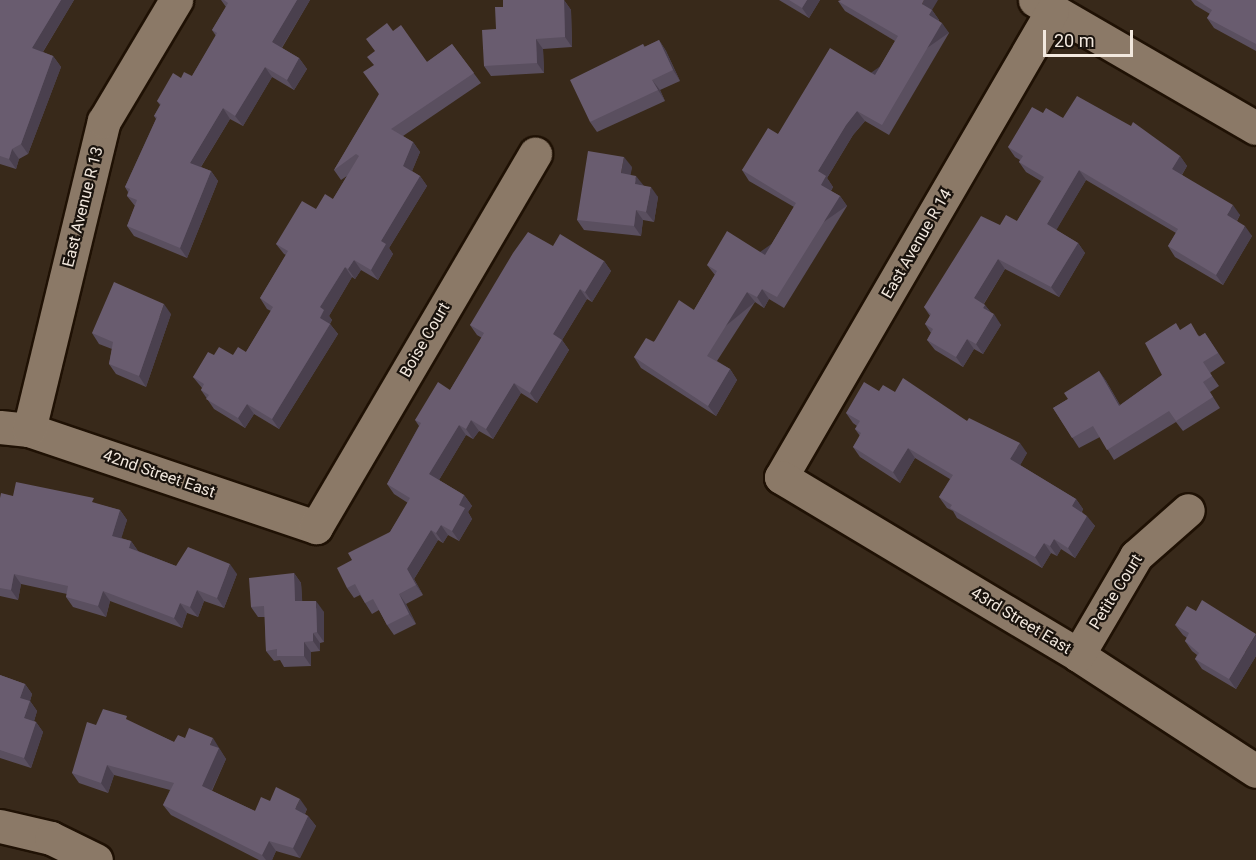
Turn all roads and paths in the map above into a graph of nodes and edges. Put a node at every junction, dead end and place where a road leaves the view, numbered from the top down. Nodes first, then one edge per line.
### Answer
1 (176, 0) edge
2 (1043, 5) edge
3 (1256, 128) edge
4 (534, 154) dead end
5 (15, 428) edge
6 (781, 477) joint
7 (1188, 510) dead end
8 (316, 527) joint
9 (1078, 655) junction
10 (1256, 771) edge
11 (0, 826) edge
12 (96, 860) edge

1 - 5 street, East Avenue R 13
2 - 3 street
2 - 6 street, East Avenue R 14
4 - 8 street, Boise Court
5 - 8 street, 42nd Street East
6 - 9 street, 43rd Street East
7 - 9 street, Petite Court
9 - 10 street, 43rd Street East
11 - 12 street

